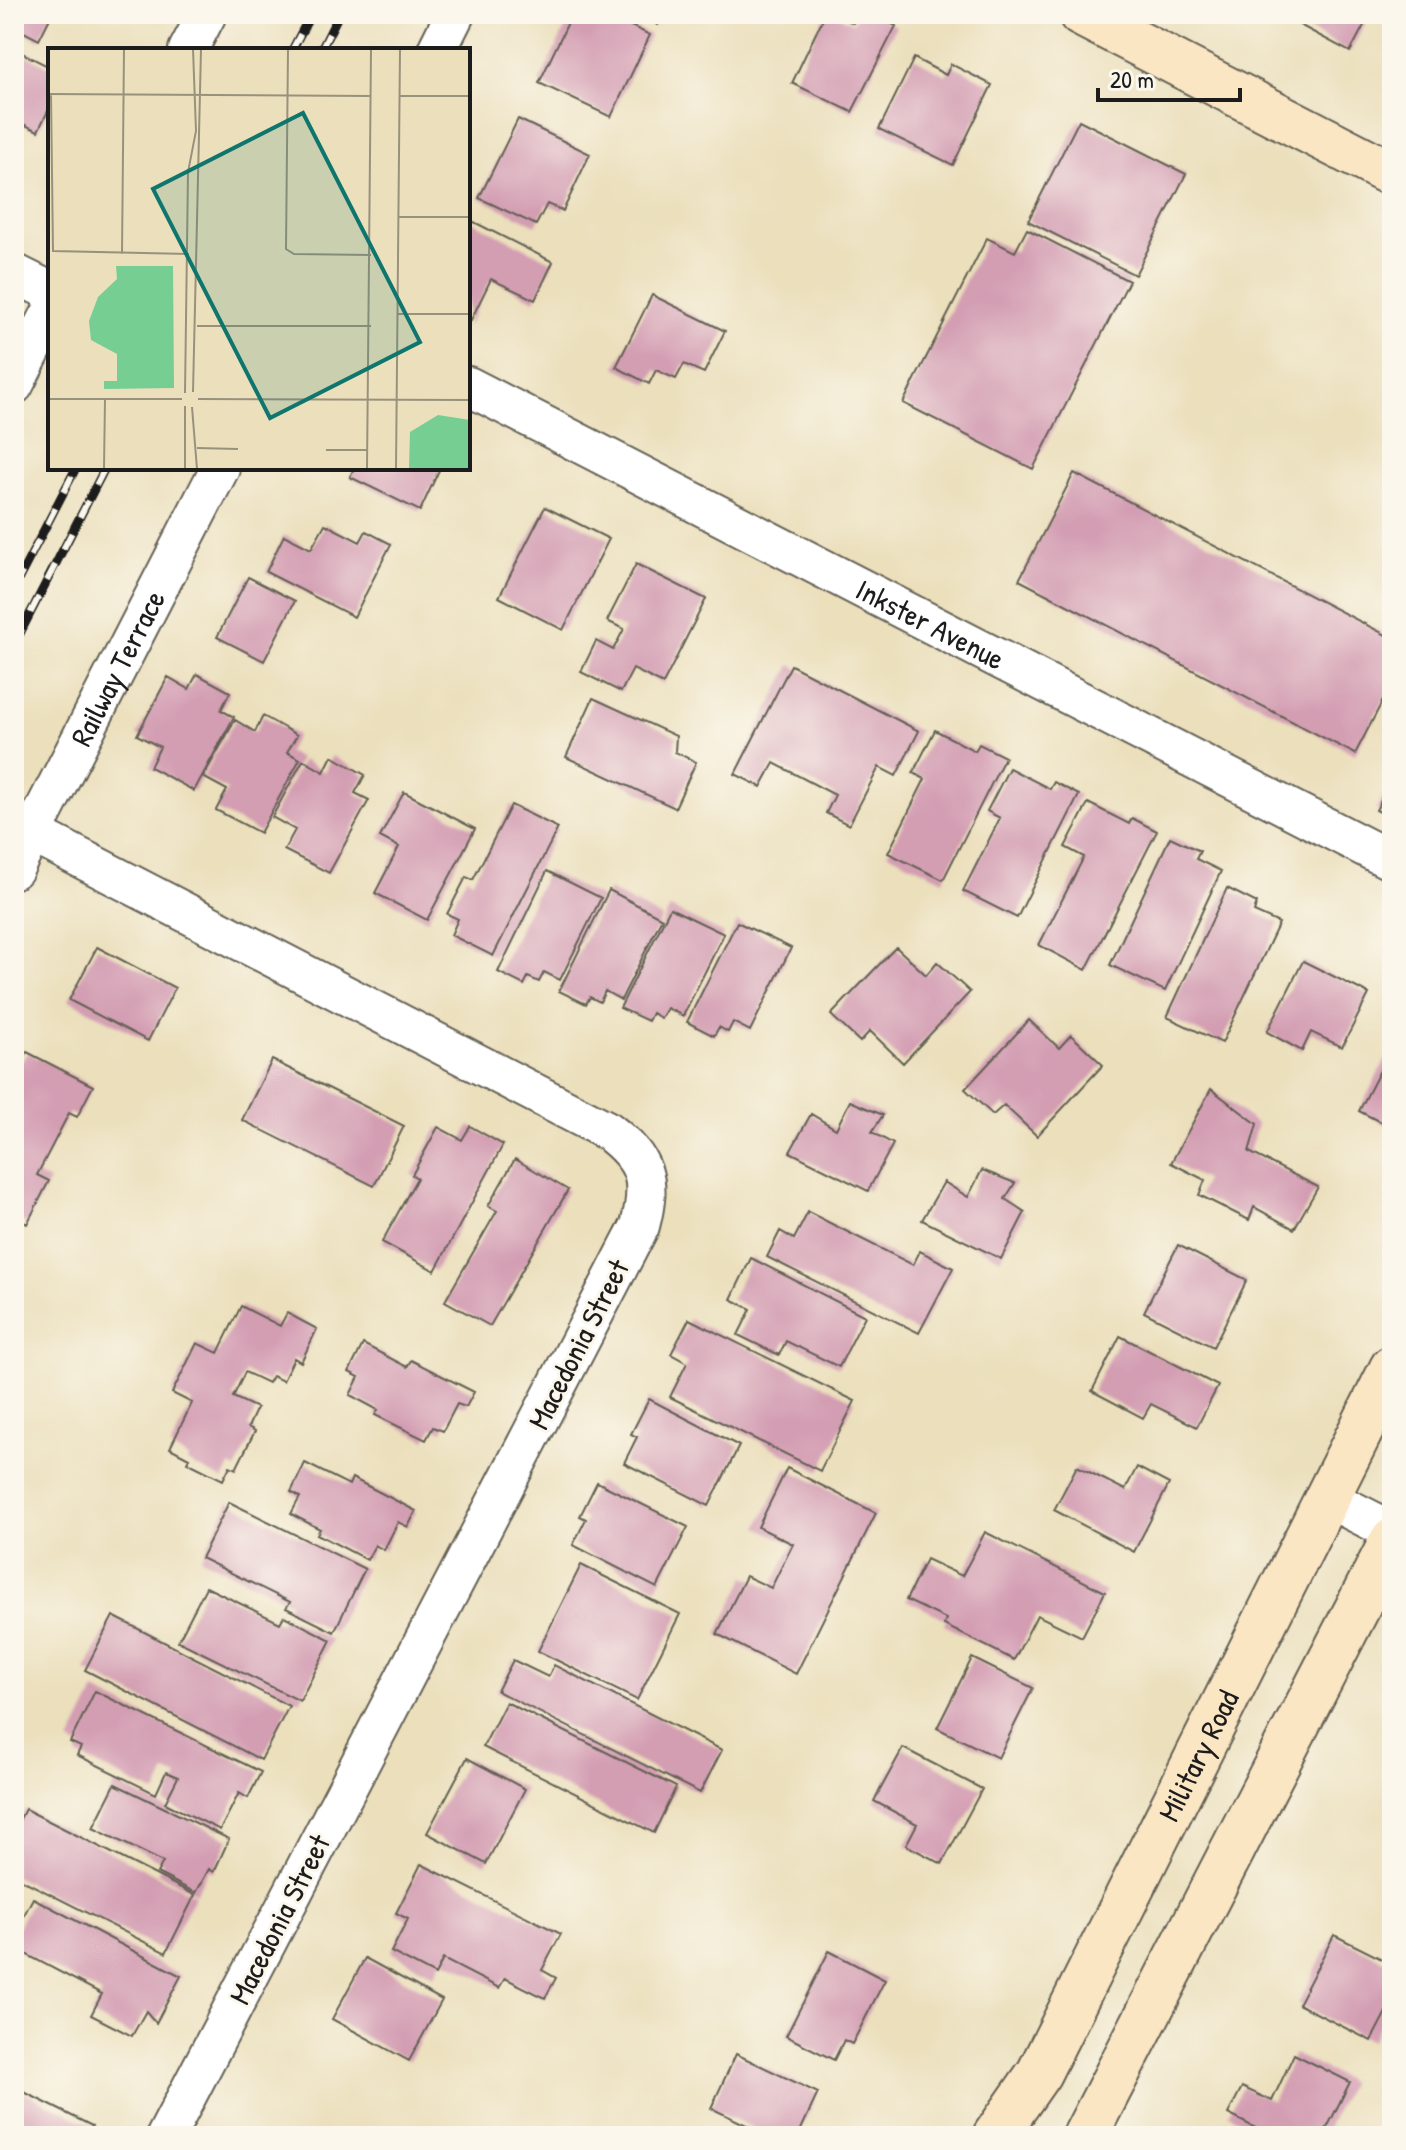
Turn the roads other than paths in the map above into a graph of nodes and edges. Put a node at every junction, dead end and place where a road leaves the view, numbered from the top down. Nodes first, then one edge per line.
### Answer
1 (207, 14) edge
2 (455, 14) edge
3 (1081, 14) edge
4 (189, 48) edge
5 (438, 48) edge
6 (1392, 174) edge
7 (14, 273) edge
8 (48, 290) edge
9 (48, 319) edge
10 (14, 385) edge
11 (470, 387) edge
12 (219, 470) edge
13 (32, 833) junction
14 (1392, 861) edge
15 (14, 869) edge
16 (1392, 1368) edge
17 (1327, 1498) junction
18 (1392, 1531) edge
19 (1392, 1541) edge
20 (166, 2136) edge
21 (995, 2136) edge
22 (1085, 2136) edge

1 - 4 street
2 - 5 street
3 - 6 street
7 - 8 street
9 - 10 street
11 - 14 street, Inkster Avenue
12 - 13 street, Railway Terrace
13 - 15 street, Railway Terrace
13 - 20 street, Macedonia Street
16 - 17 street, Military Road
17 - 18 street
17 - 21 street, Military Road
19 - 22 street

